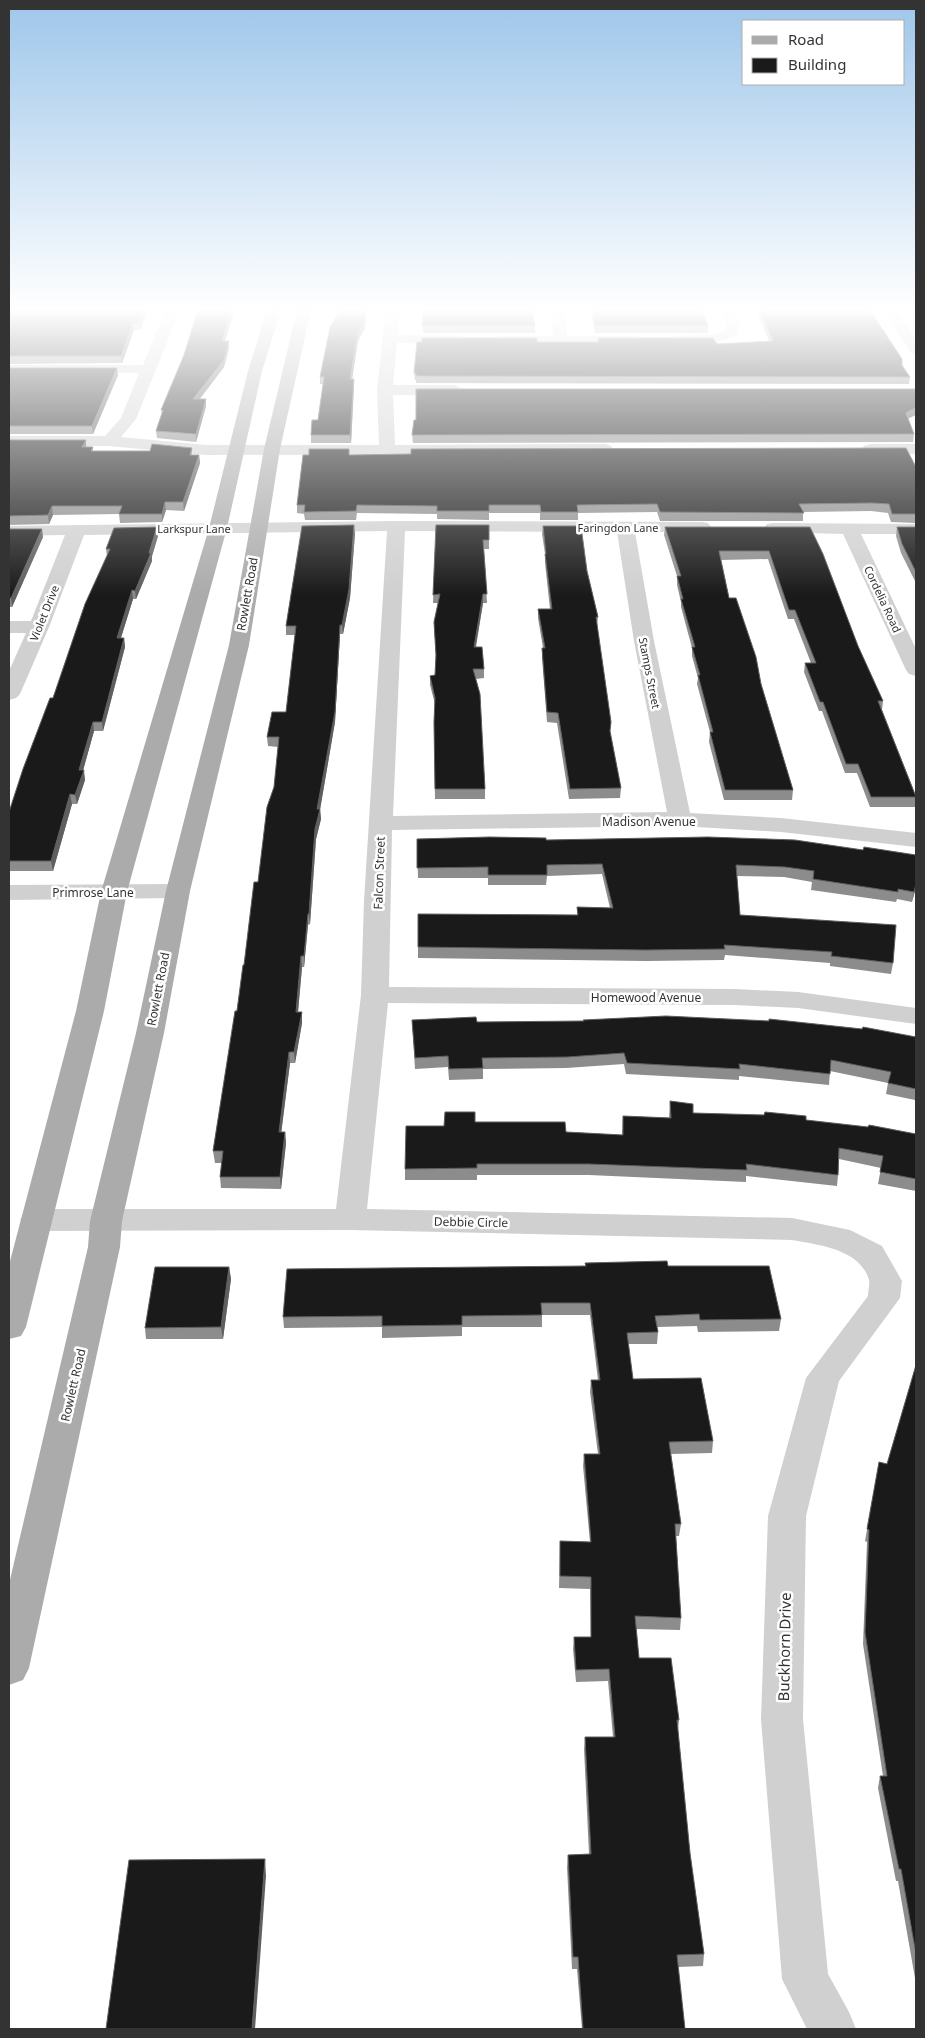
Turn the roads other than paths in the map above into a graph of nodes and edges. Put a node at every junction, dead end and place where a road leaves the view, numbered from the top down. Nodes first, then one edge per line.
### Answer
1 (134, 405) edge
2 (247, 405) edge
3 (282, 405) edge
4 (386, 405) edge
5 (9, 441) edge
6 (110, 441) junction
7 (387, 448) junction
8 (616, 448) edge
9 (236, 449) junction
10 (272, 449) junction
11 (856, 449) edge
12 (916, 449) edge
13 (396, 526) junction
14 (259, 527) junction
15 (625, 527) junction
16 (218, 528) junction
17 (717, 528) edge
18 (754, 528) edge
19 (850, 529) junction
20 (916, 529) edge
21 (9, 531) edge
22 (76, 531) junction
23 (9, 627) edge
24 (39, 627) junction
25 (916, 670) edge
26 (9, 694) edge
27 (680, 819) junction
28 (381, 823) junction
29 (916, 840) edge
30 (178, 891) junction
31 (114, 892) junction
32 (9, 893) edge
33 (375, 995) junction
34 (916, 1016) edge
35 (350, 1219) junction
36 (36, 1220) junction
37 (106, 1221) junction
38 (886, 1281) joint
39 (9, 1328) edge
40 (9, 1668) edge
41 (832, 2029) edge

1 - 6 street
2 - 9 main road
3 - 10 main road, Rowlett Road
4 - 7 street
5 - 6 street
6 - 9 street
7 - 8 street
7 - 10 street
9 - 10 street
9 - 16 main road
10 - 14 main road, Rowlett Road
11 - 12 street
13 - 14 street, Faringdon Lane
13 - 15 street, Faringdon Lane
13 - 28 street, Falcon Street
14 - 16 street, Larkspur Lane
14 - 30 main road, Rowlett Road
15 - 17 street, Faringdon Lane
15 - 27 street, Stamps Street
16 - 22 street, Larkspur Lane
16 - 31 main road
18 - 19 street
19 - 20 street
19 - 25 street, Cordelia Road
21 - 22 street, Larkspur Lane
22 - 24 street, Violet Drive
23 - 24 street
24 - 26 street, Violet Drive
27 - 28 street, Madison Avenue
27 - 29 street, Madison Avenue
28 - 33 street, Falcon Street
30 - 31 street, Primrose Lane
30 - 37 main road, Rowlett Road
31 - 32 street, Primrose Lane
31 - 36 main road
33 - 34 street, Homewood Avenue
33 - 35 street, Falcon Street
35 - 37 street, Debbie Circle
35 - 38 street, Debbie Circle
36 - 37 street, Debbie Circle
36 - 39 main road
37 - 40 main road, Rowlett Road
38 - 41 street, Buckhorn Drive

